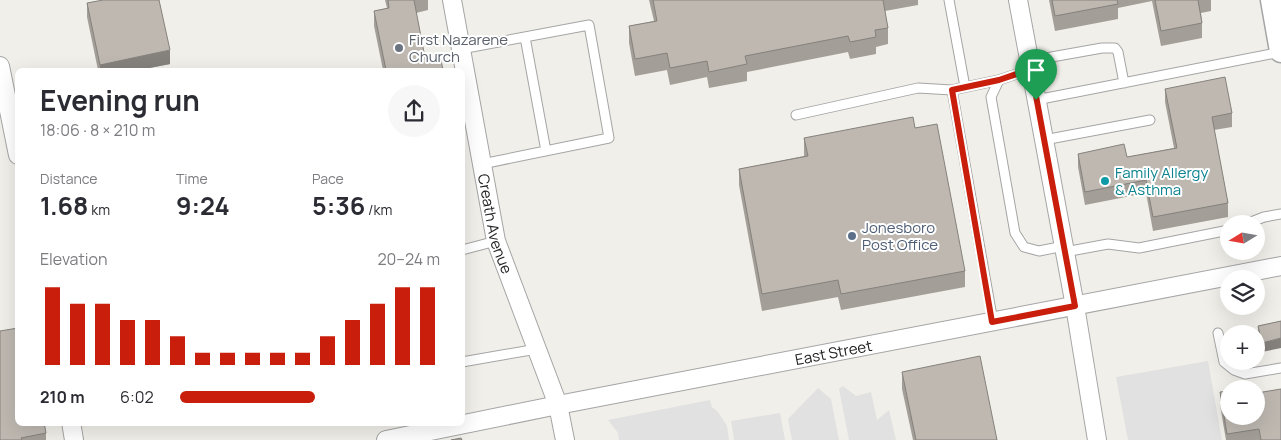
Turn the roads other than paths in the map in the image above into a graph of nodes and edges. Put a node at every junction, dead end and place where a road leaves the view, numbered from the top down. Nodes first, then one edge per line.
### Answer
1 (452, 0) edge
2 (949, 0) edge
3 (1018, 0) edge
4 (1276, 12) edge
5 (525, 37) junction
6 (461, 49) junction
7 (1281, 51) edge
8 (1030, 65) junction
9 (0, 66) edge
10 (464, 68) edge
11 (465, 71) edge
12 (999, 80) junction
13 (1124, 83) junction
14 (965, 87) junction
15 (952, 90) junction
16 (1036, 100) junction
17 (796, 115) dead end
18 (1150, 120) dead end
19 (15, 140) edge
20 (1044, 140) junction
21 (546, 151) junction
22 (482, 164) junction
23 (1281, 214) edge
24 (1265, 217) edge
25 (1220, 232) edge
26 (496, 241) junction
27 (465, 249) edge
28 (1065, 249) junction
29 (1281, 266) edge
30 (1075, 306) junction
31 (992, 322) junction
32 (1218, 333) dead end
33 (537, 349) junction
34 (465, 361) edge
35 (1281, 368) edge
36 (558, 405) junction
37 (465, 424) edge
38 (71, 426) edge
39 (455, 426) edge
40 (74, 440) edge
41 (386, 440) edge
42 (565, 440) edge
43 (1097, 440) edge

1 - 6 street, Creath Avenue
2 - 14 lane
3 - 8 street
4 - 7 street
5 - 6 lane
5 - 21 lane
5 - 21 lane
6 - 10 street, Creath Avenue
7 - 13 lane
8 - 12 lane
8 - 13 lane
8 - 16 street
9 - 19 street
11 - 22 street, Creath Avenue
12 - 14 lane
12 - 28 lane
13 - 16 lane
14 - 15 lane
15 - 17 lane
15 - 31 lane
16 - 20 street
18 - 20 lane
20 - 28 street
21 - 22 lane
22 - 26 street, Creath Avenue
23 - 24 lane
25 - 28 lane
26 - 27 lane
26 - 33 street, Creath Avenue
28 - 30 street
29 - 30 street, East Street
30 - 31 street, East Street
30 - 43 street
31 - 36 street, East Street
32 - 35 lane
33 - 34 lane
33 - 36 street, Creath Avenue
36 - 37 street, East Street
36 - 42 street, Creath Avenue
38 - 40 street
39 - 41 street, East Street

